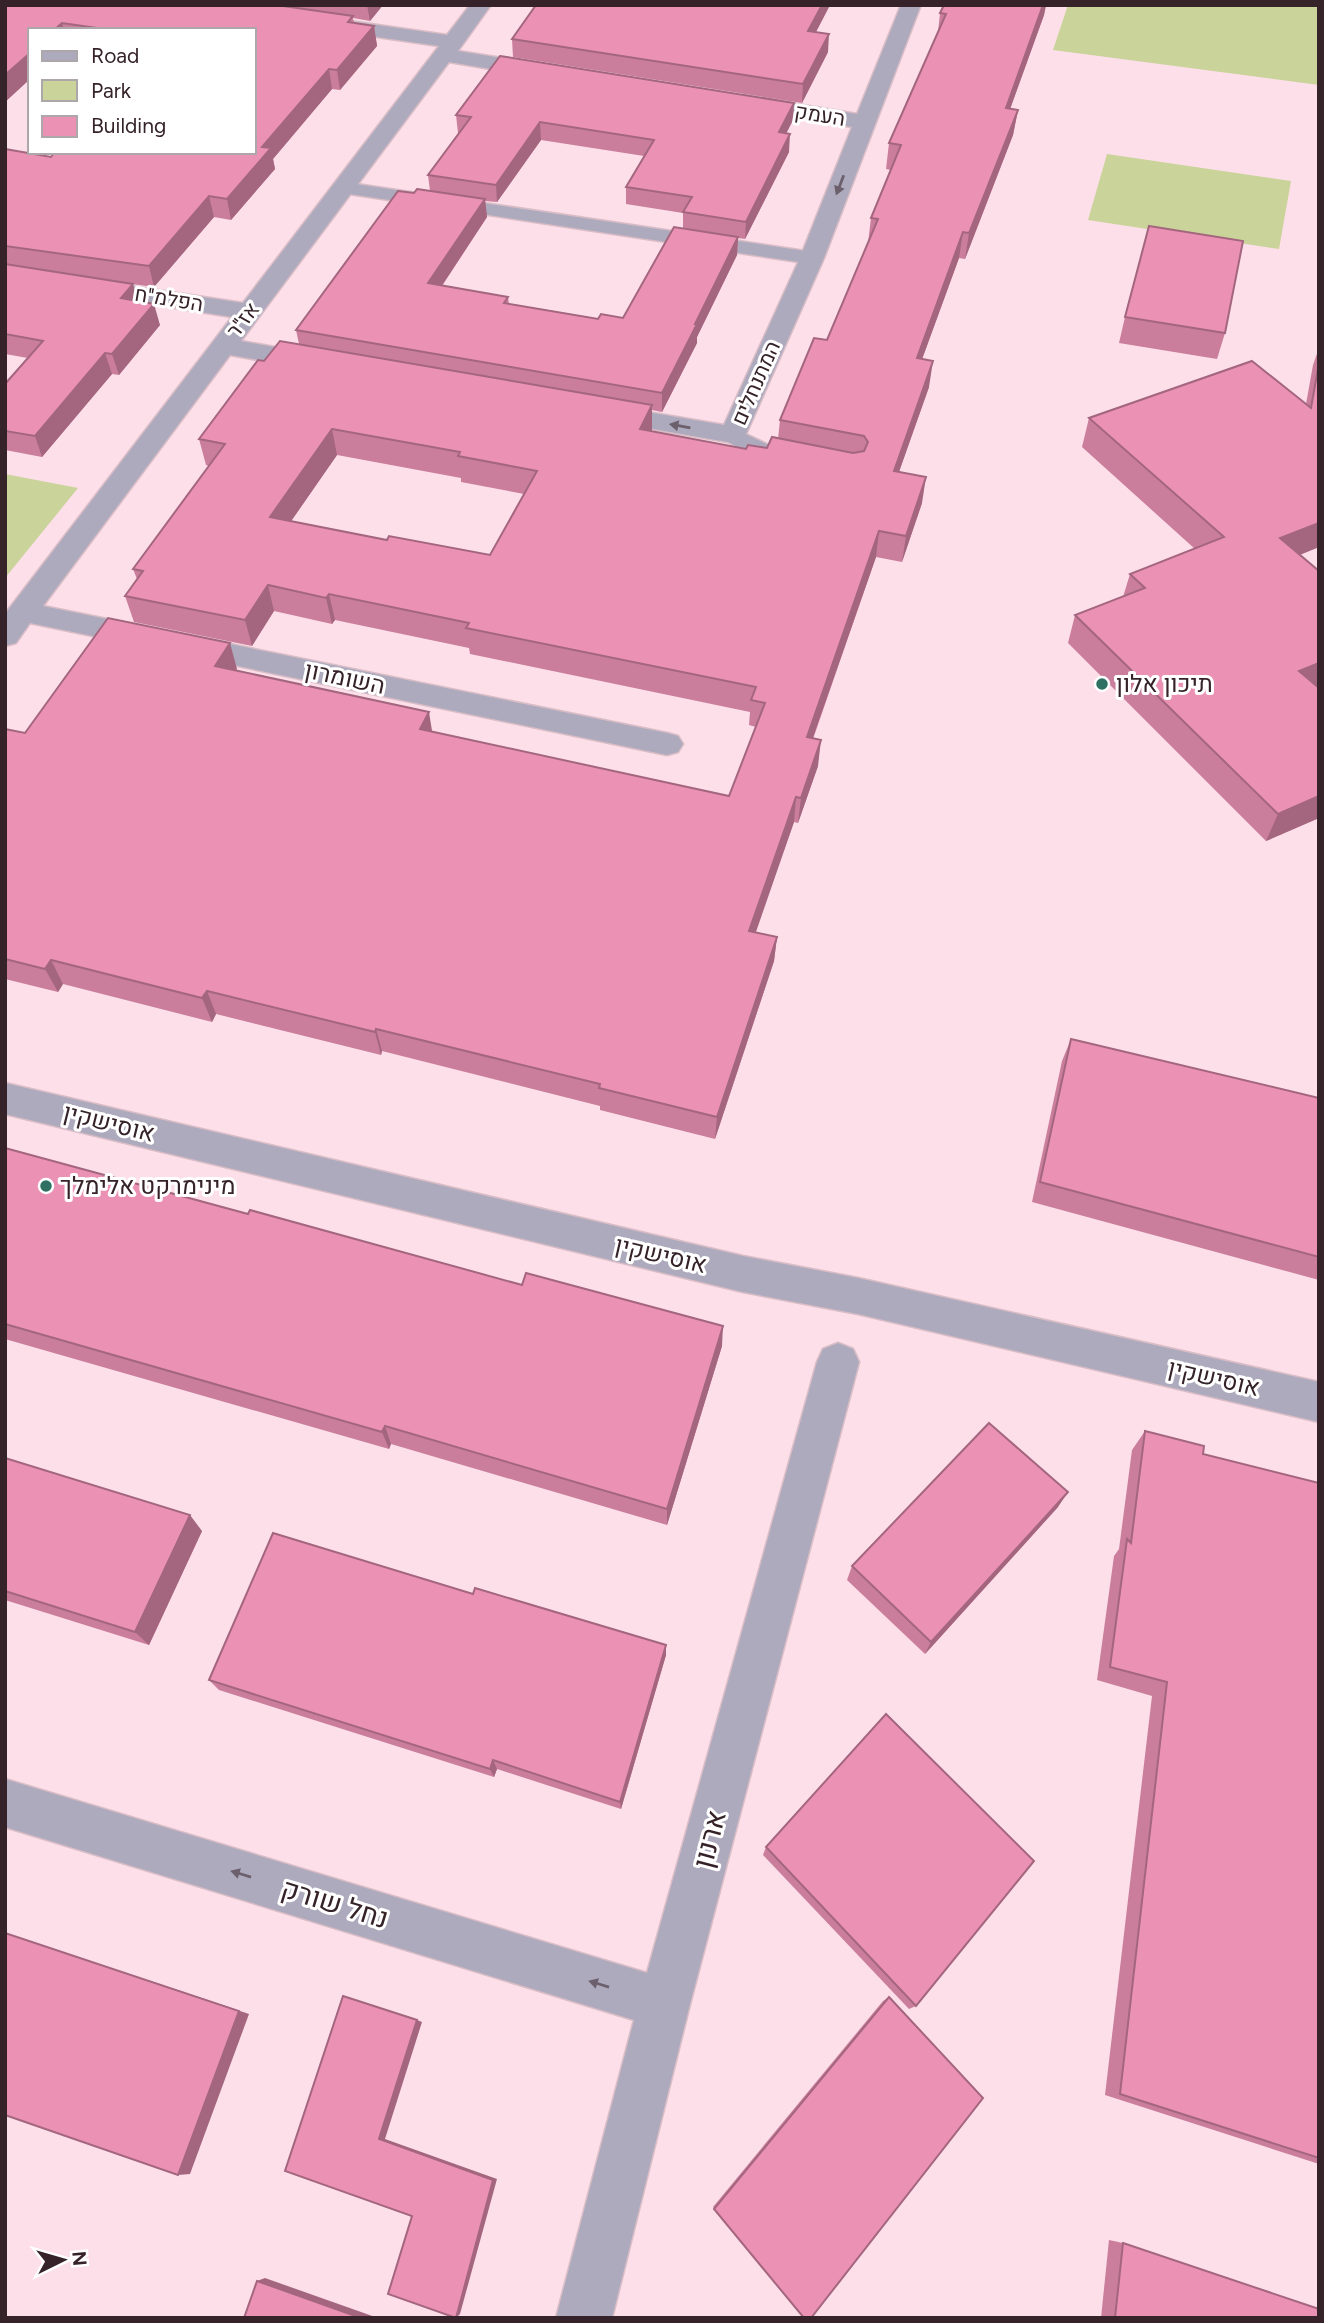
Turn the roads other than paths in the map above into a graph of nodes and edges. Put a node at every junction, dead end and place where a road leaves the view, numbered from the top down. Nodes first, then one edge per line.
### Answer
1 (481, 5) edge
2 (909, 6) edge
3 (307, 21) edge
4 (448, 48) junction
5 (566, 74) edge
6 (715, 98) edge
7 (865, 122) junction
8 (343, 188) junction
9 (812, 258) junction
10 (5, 274) edge
11 (249, 312) junction
12 (222, 346) junction
13 (343, 367) edge
14 (572, 407) edge
15 (733, 435) junction
16 (816, 463) edge
17 (14, 624) edge
18 (667, 744) dead end
19 (5, 1098) edge
20 (838, 1362) dead end
21 (1319, 1402) edge
22 (5, 1802) edge
23 (664, 2004) junction
24 (584, 2318) edge

1 - 4 street, אז"ר
2 - 7 street, המתנחלים
3 - 4 street
4 - 5 street
4 - 8 street, אז"ר
6 - 7 street, העמק
7 -> 9 street, המתנחלים
8 - 9 lane
8 - 11 street, אז"ר
9 - 15 street, המתנחלים
10 - 11 street, הפלמ"ח
11 - 12 street, אז"ר
12 - 13 street
12 - 17 street, אז"ר
15 -> 14 street, המתנחלים
15 - 16 lane
17 - 18 street, השומרון
19 - 21 street, אוסישקין
20 - 23 street, ארנון
23 -> 22 street, נחל שורק
23 - 24 street, ארנון

